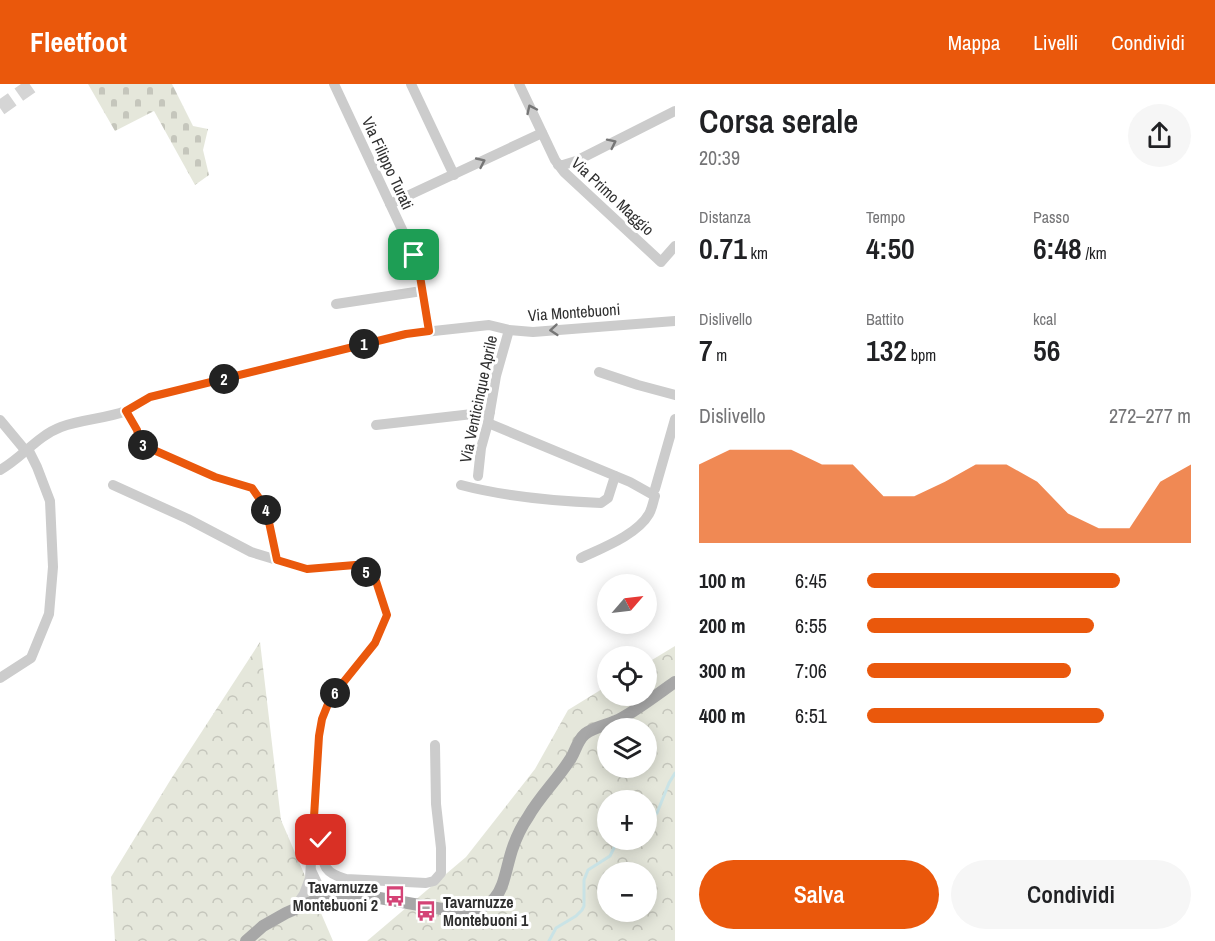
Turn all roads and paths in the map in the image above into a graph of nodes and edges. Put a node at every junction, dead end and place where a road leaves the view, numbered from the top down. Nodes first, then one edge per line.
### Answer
1 (334, 84) edge
2 (411, 84) edge
3 (519, 84) edge
4 (675, 111) edge
5 (542, 133) junction
6 (558, 165) junction
7 (454, 175) junction
8 (390, 204) junction
9 (675, 246) edge
10 (422, 291) junction
11 (336, 304) dead end
12 (675, 321) edge
13 (508, 330) junction
14 (429, 331) junction
15 (598, 372) dead end
16 (675, 395) edge
17 (126, 411) junction
18 (490, 412) junction
19 (675, 419) edge
20 (0, 420) edge
21 (488, 423) junction
22 (376, 425) dead end
23 (26, 450) junction
24 (5, 467) edge
25 (478, 476) dead end
26 (615, 476) junction
27 (113, 485) dead end
28 (461, 485) dead end
29 (655, 489) dead end
30 (581, 558) dead end
31 (277, 560) junction
32 (0, 678) edge
33 (675, 682) edge
34 (435, 745) dead end
35 (313, 833) junction
36 (312, 876) junction
37 (391, 881) junction
38 (336, 894) junction
39 (318, 899) junction
40 (391, 900) junction
41 (293, 910) junction
42 (246, 941) edge

1 - 8 street, Via Filippo Turati
2 - 7 street
5 -> 3 street, Via Primo Maggio
6 -> 4 street
5 - 6 street, Via Primo Maggio
7 -> 5 street
6 - 9 street, Via Primo Maggio
7 - 8 street
8 - 10 street, Via Filippo Turati
10 - 11 street
10 - 14 street, Via Filippo Turati
12 -> 13 street, Via Montebuoni
13 - 14 street, Via Montebuoni
13 - 18 street, Via Venticinque Aprile
14 - 17 street, Via Montebuoni
15 - 16 street
17 - 23 street, Via Montebuoni
17 - 31 street
18 - 21 street, Via Venticinque Aprile
18 - 22 street
19 - 29 street
20 - 23 street
21 - 25 street, Via Venticinque Aprile
21 - 26 street
23 - 24 street, Via Montebuoni
23 - 32 street
26 - 28 street
26 - 30 street
27 - 31 street
31 - 35 street
33 - 40 main road
34 - 37 street
35 - 36 street
35 - 37 street
36 - 38 street
36 - 39 street
36 - 41 street
37 - 40 street
38 - 39 main road
38 - 40 main road
39 - 41 main road
41 - 42 main road

